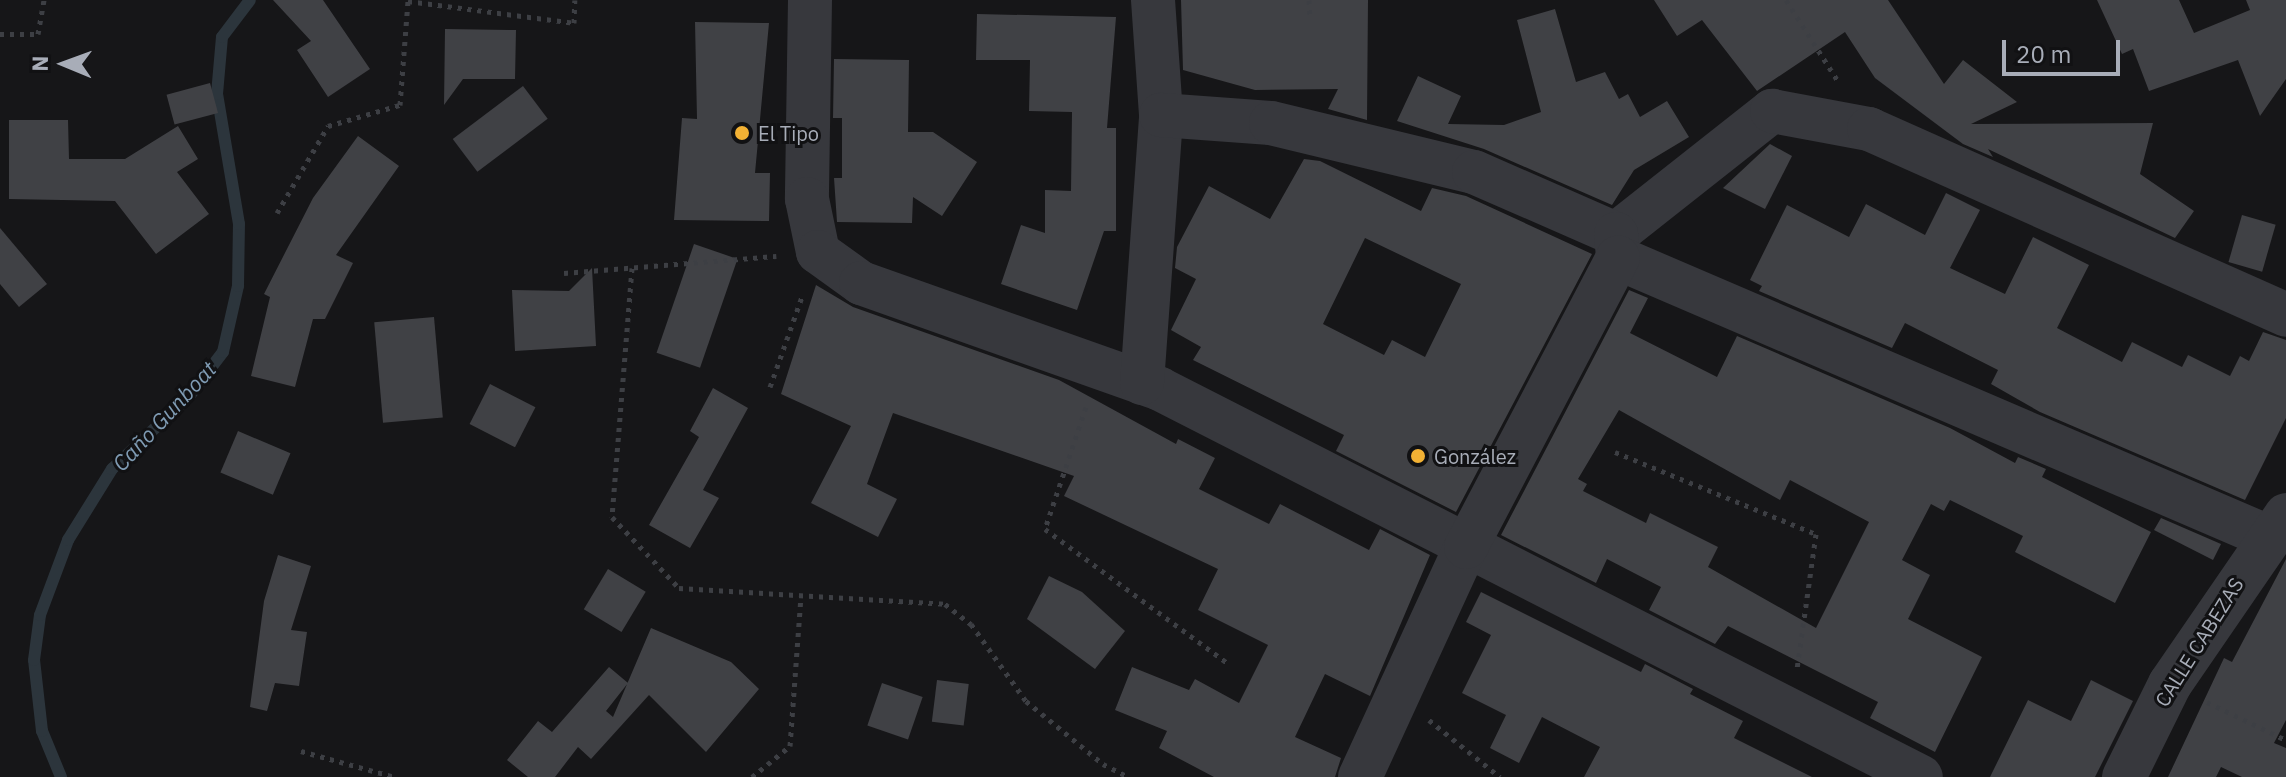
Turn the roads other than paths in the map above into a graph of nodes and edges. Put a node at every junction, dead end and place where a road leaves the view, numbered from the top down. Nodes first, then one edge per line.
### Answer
1 (810, 0) edge
2 (1153, 0) edge
3 (1161, 115) junction
4 (1617, 246) junction
5 (2286, 315) edge
6 (1122, 376) junction
7 (2276, 525) edge
8 (1466, 547) junction
9 (1360, 777) edge
10 (1921, 777) edge
11 (2124, 777) edge

1 - 6 street
2 - 3 street
3 - 4 street
3 - 6 street
4 - 5 street
4 - 7 street
4 - 8 street
6 - 8 street
7 - 11 street, CALLE CABEZAS
8 - 9 street
8 - 10 street

